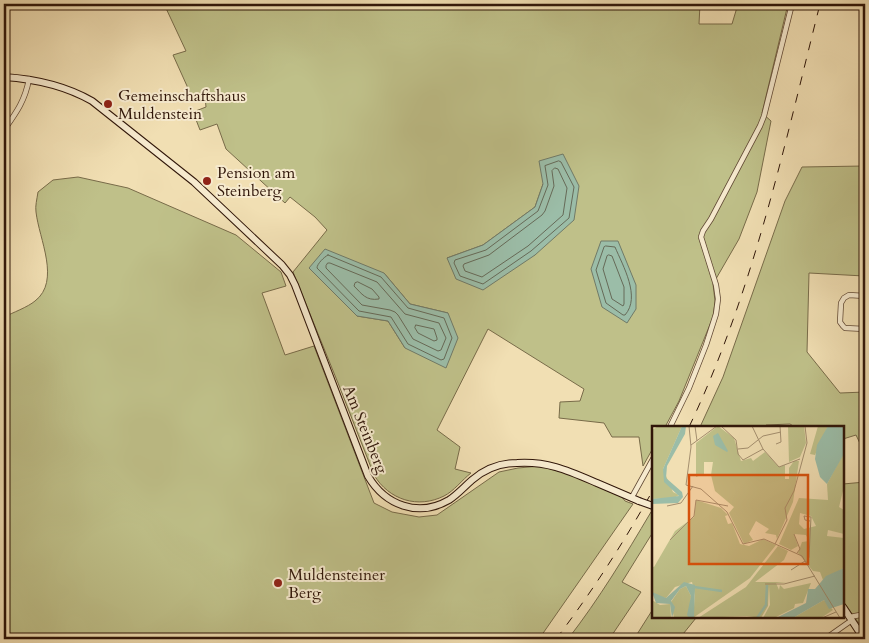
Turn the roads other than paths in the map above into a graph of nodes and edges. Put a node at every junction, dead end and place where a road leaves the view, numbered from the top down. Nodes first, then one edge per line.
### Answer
1 (792, 4) edge
2 (4, 77) edge
3 (29, 79) junction
4 (4, 130) edge
5 (865, 296) edge
6 (865, 329) edge
7 (670, 426) edge
8 (652, 461) edge
9 (632, 497) junction
10 (652, 506) edge
11 (844, 608) edge
12 (865, 614) edge
13 (851, 619) junction
14 (865, 623) edge
15 (862, 637) edge
16 (825, 639) edge

1 - 7 street
2 - 3 main road, Am Steinberg
3 - 4 street
3 - 9 main road, Am Steinberg
5 - 6 street
8 - 9 street
9 - 10 main road, Am Steinberg, bridge
11 - 13 main road
12 - 13 street
13 - 15 main road
13 - 16 street
14 - 15 street

